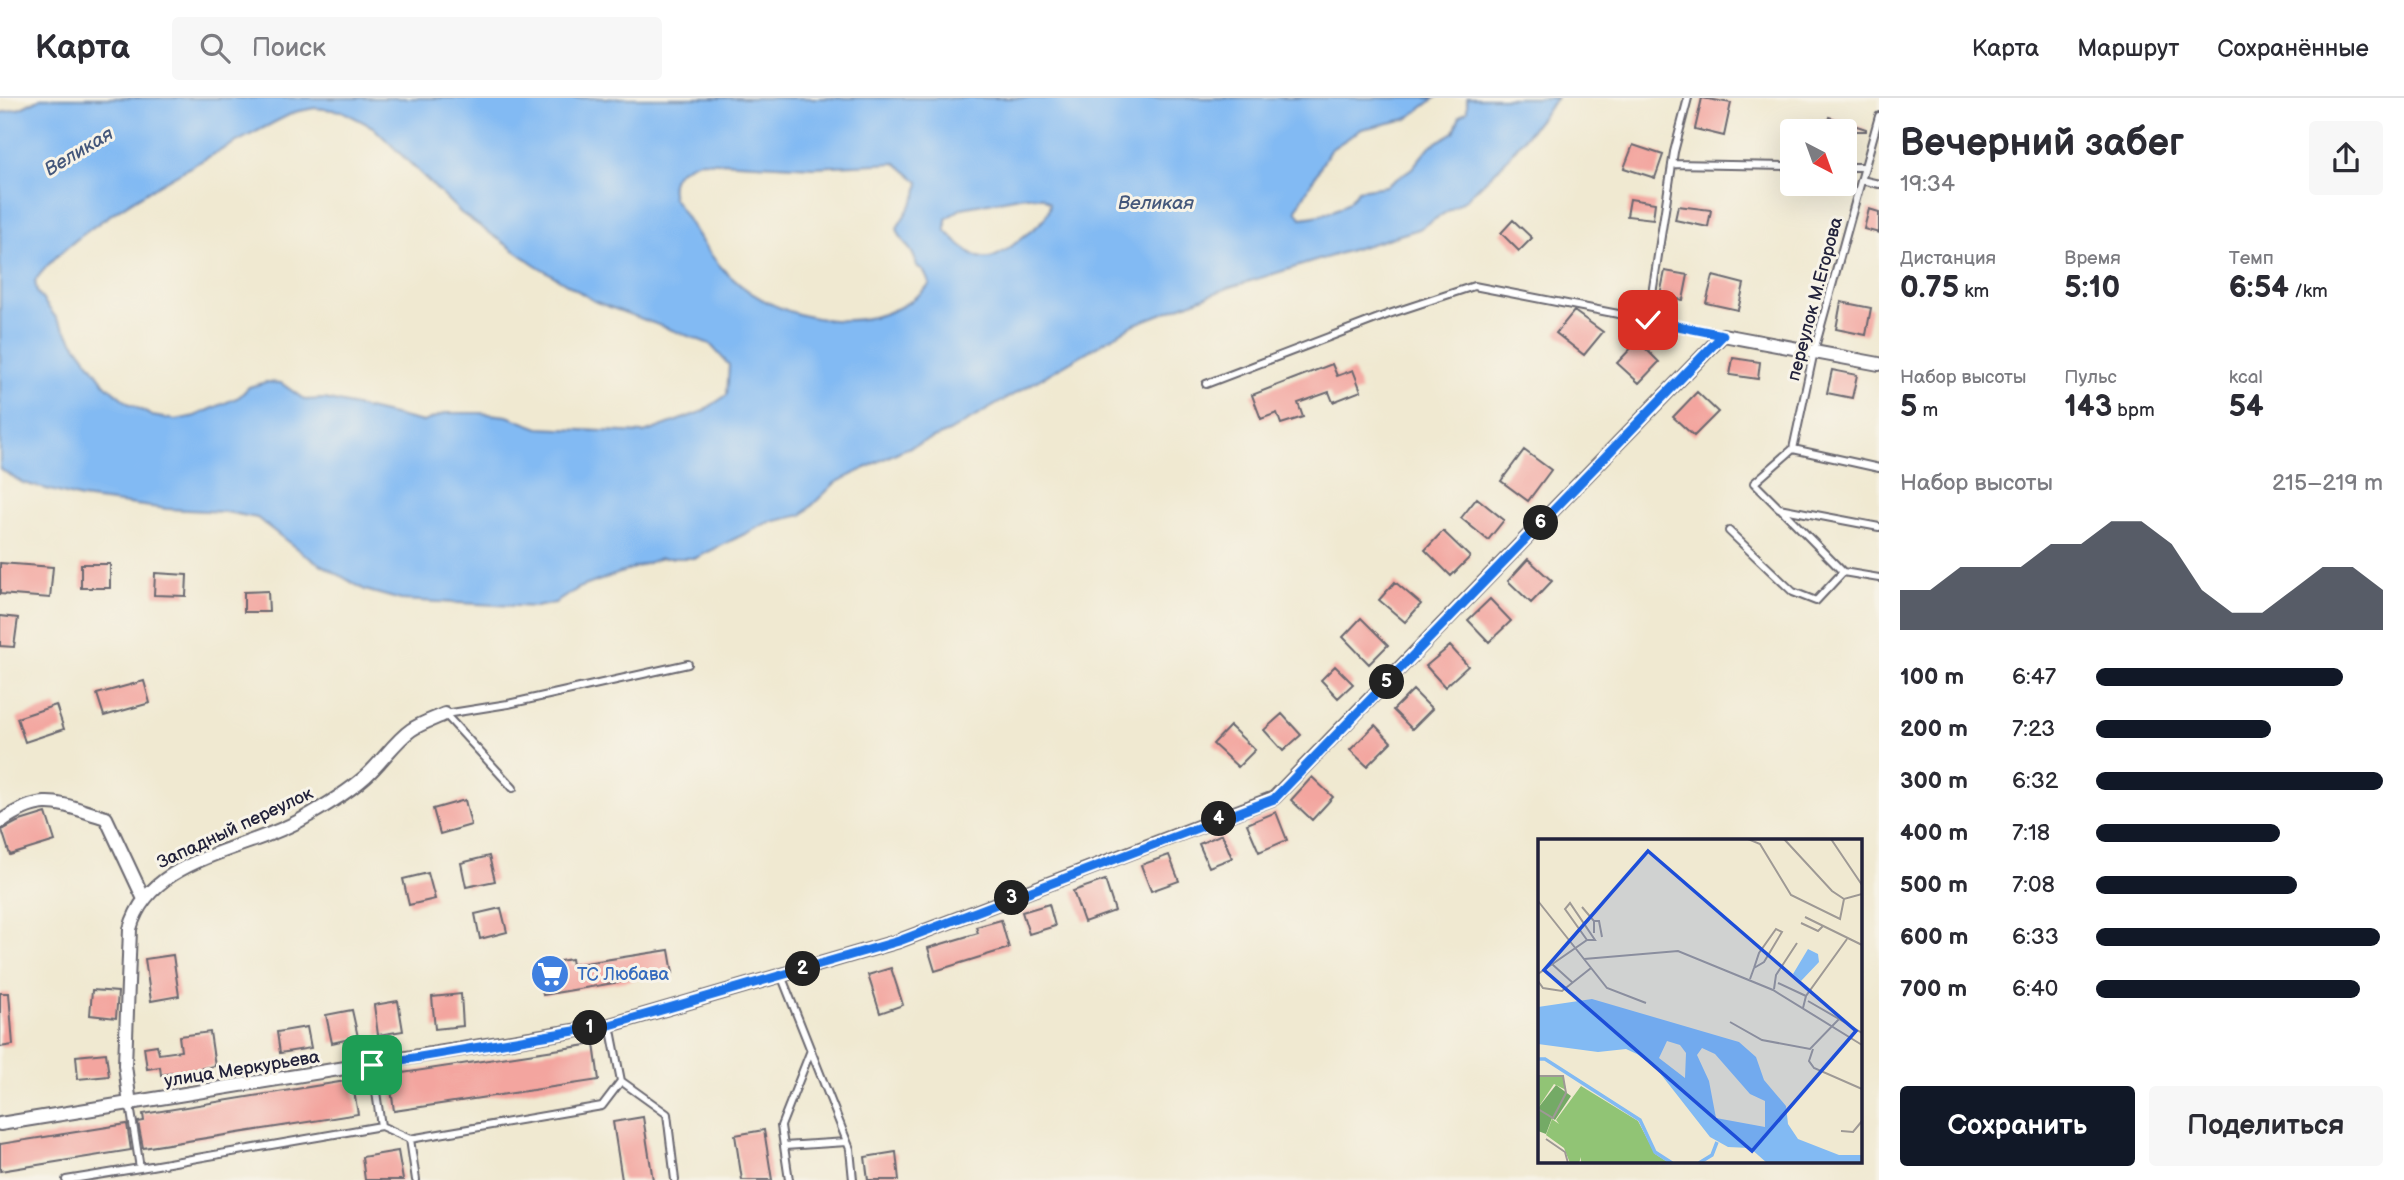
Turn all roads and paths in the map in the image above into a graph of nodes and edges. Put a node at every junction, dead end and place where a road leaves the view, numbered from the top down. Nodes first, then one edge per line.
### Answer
1 (1688, 98) edge
2 (1879, 116) edge
3 (1672, 164) junction
4 (1780, 166) edge
5 (1857, 167) edge
6 (1865, 167) junction
7 (1861, 180) junction
8 (1879, 184) edge
9 (1648, 320) junction
10 (1723, 335) junction
11 (1814, 351) junction
12 (1879, 364) edge
13 (1206, 384) dead end
14 (1793, 449) junction
15 (1879, 468) edge
16 (1779, 508) junction
17 (1879, 527) edge
18 (1729, 531) dead end
19 (1843, 572) junction
20 (1879, 578) edge
21 (688, 664) dead end
22 (445, 714) junction
23 (513, 788) dead end
24 (0, 821) edge
25 (143, 897) junction
26 (781, 975) junction
27 (610, 1025) junction
28 (811, 1051) junction
29 (372, 1065) junction
30 (621, 1081) junction
31 (130, 1105) junction
32 (0, 1124) edge
33 (381, 1126) junction
34 (410, 1139) junction
35 (847, 1142) junction
36 (784, 1146) junction
37 (140, 1168) junction
38 (66, 1180) edge
39 (416, 1180) edge
40 (675, 1180) edge
41 (789, 1180) edge
42 (853, 1180) edge

1 - 3 lane
2 - 6 lane, переулок М.Егорова
3 - 4 lane
3 - 9 lane
5 - 6 lane
6 - 7 lane, переулок М.Егорова
7 - 8 lane
7 - 11 lane, переулок М.Егорова
9 - 10 lane
9 - 13 lane
10 - 11 street
10 - 26 street, улица Меркурьева
11 - 12 street
11 - 14 lane, переулок М.Егорова
14 - 15 lane
14 - 16 lane
16 - 17 lane
16 - 19 lane
18 - 19 lane
19 - 20 lane
21 - 22 lane, Западный переулок
22 - 23 lane
22 - 25 street, Западный переулок
24 - 25 street
25 - 31 street
26 - 27 street, улица Меркурьева
26 - 28 lane
27 - 29 street, улица Меркурьева
27 - 30 lane
28 - 35 lane
28 - 36 lane
29 - 31 street, улица Меркурьева
29 - 33 lane
30 - 34 lane
30 - 40 lane
31 - 32 street, улица Меркурьева
31 - 37 lane
33 - 34 lane
33 - 37 lane
34 - 39 lane
35 - 36 lane
35 - 42 lane
36 - 41 lane
37 - 38 lane

